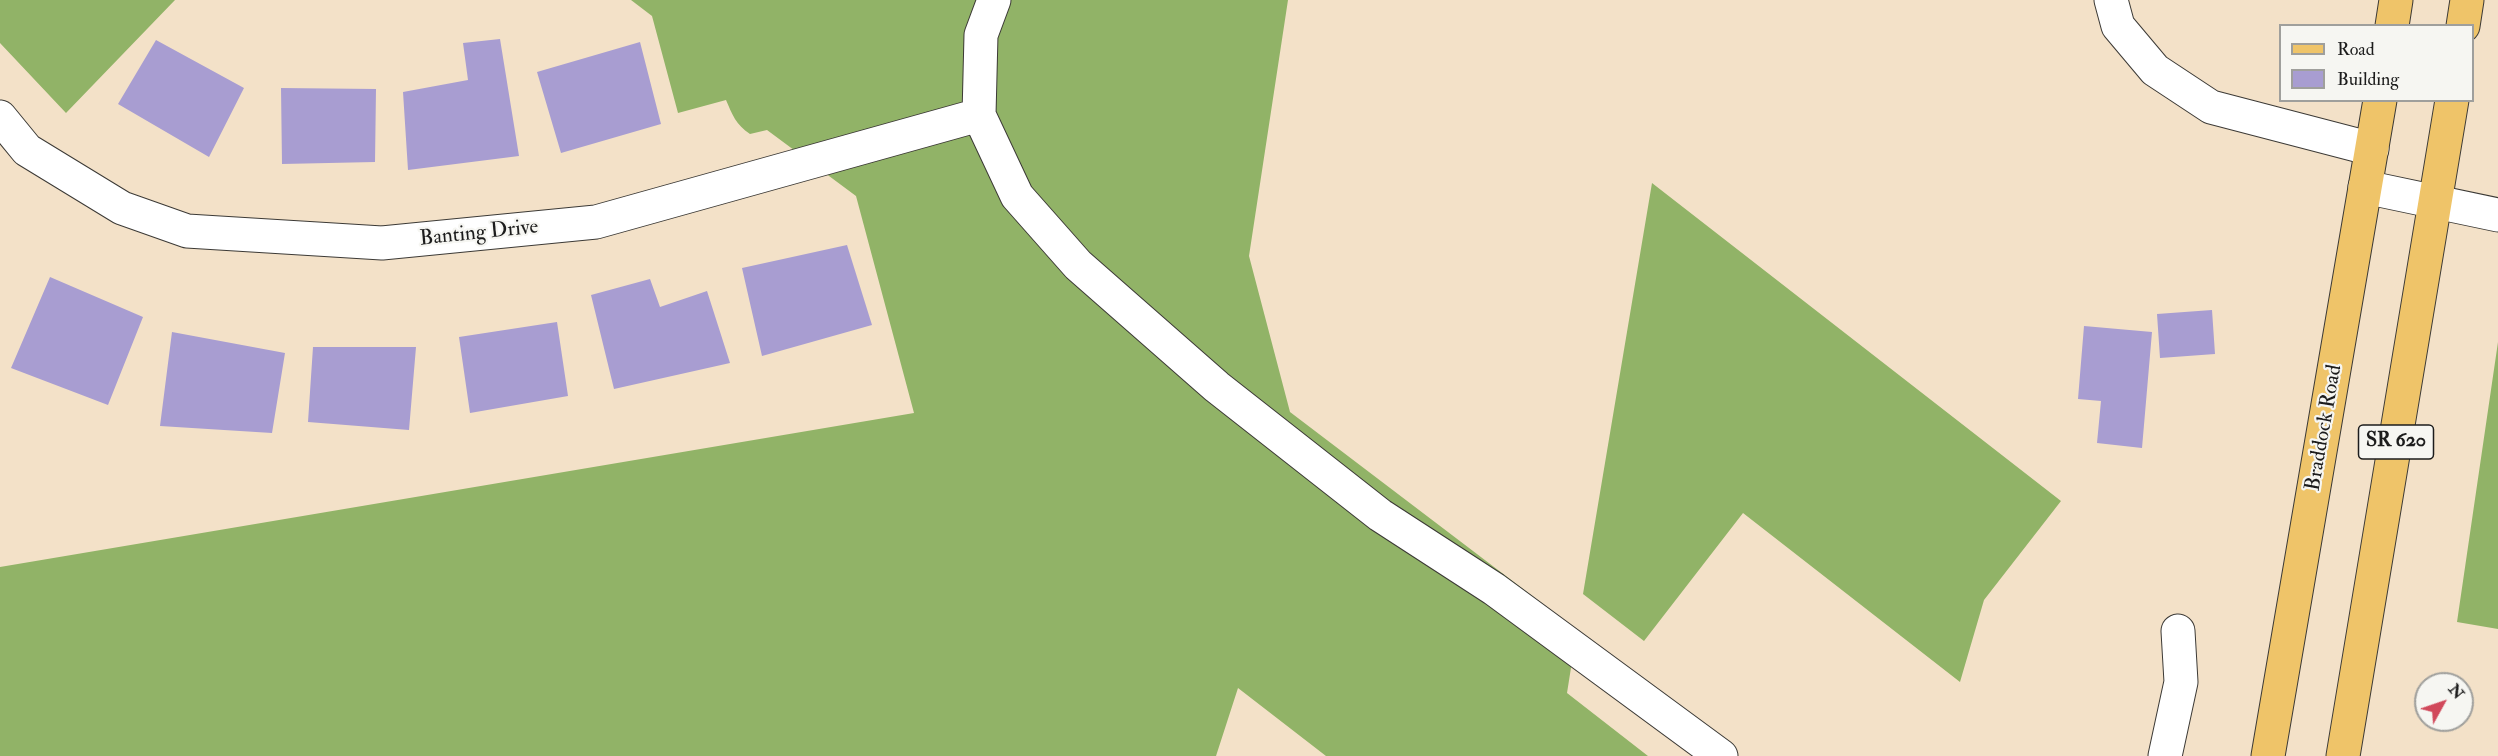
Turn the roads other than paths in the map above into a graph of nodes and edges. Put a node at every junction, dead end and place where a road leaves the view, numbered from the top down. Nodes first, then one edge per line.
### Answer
1 (994, 0) edge
2 (2111, 0) edge
3 (2396, 0) edge
4 (2467, 0) edge
5 (2392, 24) edge
6 (2463, 24) edge
7 (2380, 102) edge
8 (2452, 102) edge
9 (979, 115) junction
10 (0, 117) edge
11 (2372, 149) junction
12 (2365, 187) junction
13 (2436, 202) junction
14 (2498, 215) edge
15 (2178, 631) dead end
16 (1721, 756) edge
17 (2165, 756) edge
18 (2268, 756) edge
19 (2343, 756) edge

1 - 9 street
2 - 11 street
3 - 5 main road
4 - 6 main road
7 - 11 main road, Braddock Road
8 - 13 main road, SR 620
9 - 10 street, Banting Drive
9 - 16 street
11 - 12 main road, Braddock Road
12 - 13 street
12 - 18 main road, Braddock Road
13 - 14 street
13 - 19 main road, SR 620
15 - 17 street

